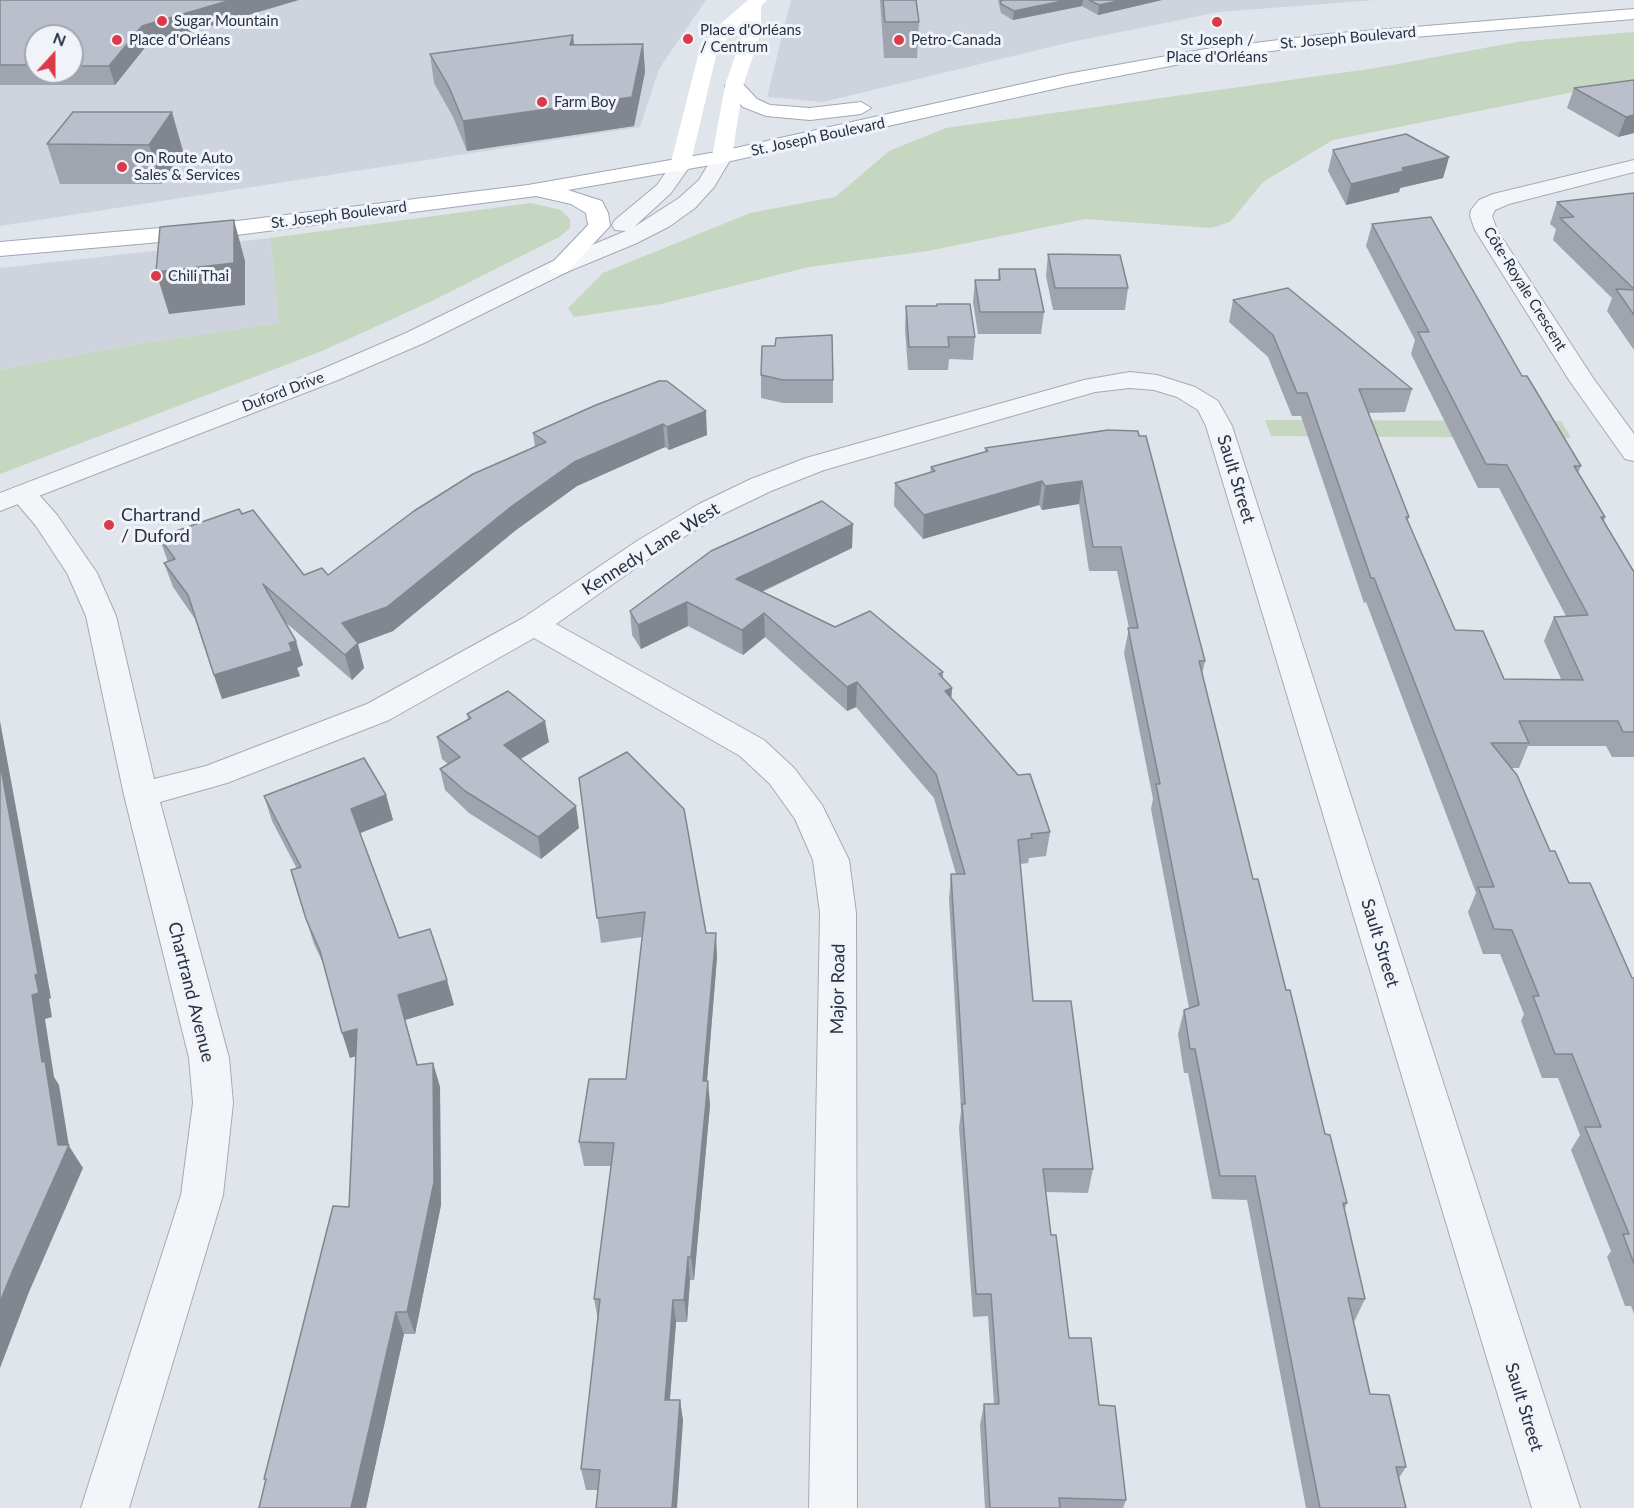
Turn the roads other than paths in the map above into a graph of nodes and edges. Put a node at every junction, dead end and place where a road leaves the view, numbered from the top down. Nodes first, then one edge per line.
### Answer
1 (1626, 0) edge
2 (755, 4) edge
3 (1466, 10) junction
4 (1445, 12) dead end
5 (1634, 14) edge
6 (1486, 26) junction
7 (994, 77) dead end
8 (734, 87) junction
9 (861, 108) junction
10 (742, 131) junction
11 (688, 141) junction
12 (664, 145) dead end
13 (722, 157) junction
14 (680, 166) junction
15 (1634, 166) edge
16 (449, 180) dead end
17 (528, 191) junction
18 (0, 243) edge
19 (0, 249) edge
20 (559, 267) junction
21 (1186, 392) joint
22 (1603, 409) junction
23 (1634, 409) edge
24 (1634, 453) edge
25 (11, 498) edge
26 (534, 625) junction
27 (141, 795) junction
28 (105, 1508) edge
29 (833, 1508) edge
30 (1556, 1508) edge

1 - 3 main road
2 - 8 main road
2 - 11 main road
3 - 4 main road
3 - 6 main road
5 - 6 main road, St. Joseph Boulevard
6 - 13 main road, St. Joseph Boulevard
7 - 9 main road, St. Joseph Boulevard
8 - 9 main road
8 - 10 main road
9 - 10 main road, St. Joseph Boulevard
10 - 11 main road, St. Joseph Boulevard
10 - 13 main road
11 - 12 main road, St. Joseph Boulevard
11 - 14 main road
13 - 14 main road, St. Joseph Boulevard
13 - 20 street, Duford Drive
14 - 17 main road, St. Joseph Boulevard
14 - 20 street, Duford Drive
15 - 22 street, Côte-Royale Crescent
16 - 18 main road, St. Joseph Boulevard
17 - 19 main road, St. Joseph Boulevard
17 - 20 main road
20 - 25 street, Duford Drive
21 - 26 street, Kennedy Lane West
21 - 30 street, Sault Street
22 - 23 street
22 - 24 street
25 - 27 street, Chartrand Avenue
26 - 27 street, Kennedy Lane West
26 - 29 street, Major Road
27 - 28 street, Chartrand Avenue

